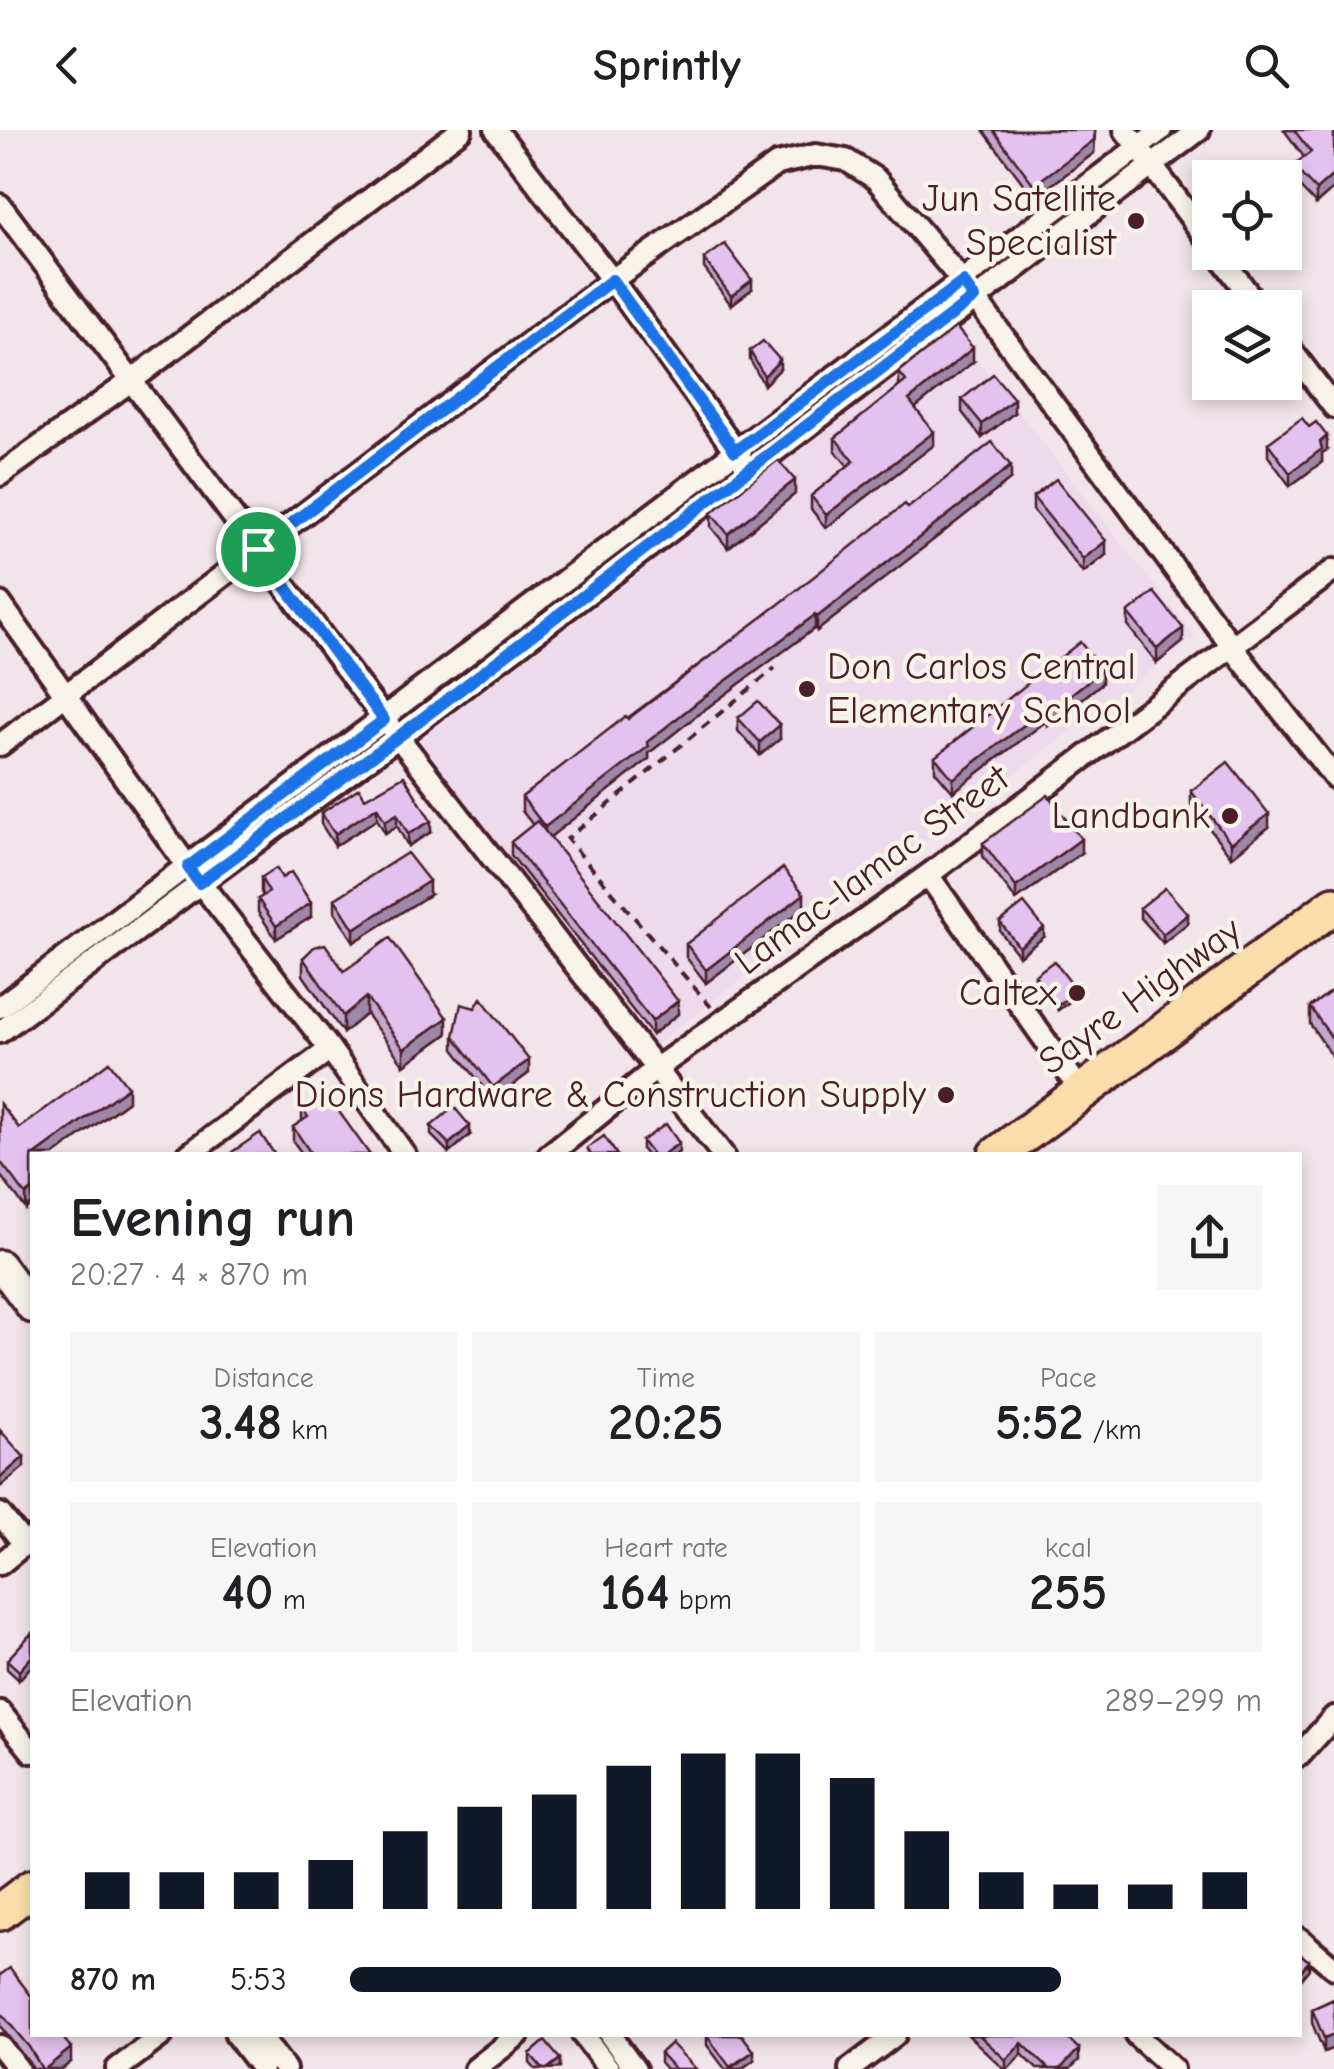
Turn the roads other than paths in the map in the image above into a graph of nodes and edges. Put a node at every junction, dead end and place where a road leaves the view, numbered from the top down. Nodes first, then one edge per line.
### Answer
1 (461, 130) edge
2 (496, 130) edge
3 (1161, 130) edge
4 (1199, 130) edge
5 (1131, 138) edge
6 (1152, 166) junction
7 (0, 205) edge
8 (1192, 219) edge
9 (612, 280) junction
10 (969, 290) junction
11 (1302, 364) edge
12 (131, 381) junction
13 (1334, 406) edge
14 (735, 451) junction
15 (750, 471) junction
16 (0, 475) edge
17 (258, 549) junction
18 (1334, 570) edge
19 (0, 604) edge
20 (1233, 648) junction
21 (64, 696) junction
22 (384, 720) junction
23 (398, 737) junction
24 (0, 745) edge
25 (1334, 777) edge
26 (194, 875) junction
27 (928, 875) junction
28 (1334, 906) edge
29 (0, 1008) edge
30 (0, 1032) edge
31 (330, 1050) junction
32 (657, 1068) junction
33 (1081, 1091) junction
34 (192, 1152) edge
35 (403, 1152) edge
36 (553, 1152) edge
37 (721, 1152) edge
38 (1001, 1152) edge
39 (16, 1273) edge
40 (30, 1304) edge
41 (0, 1514) edge
42 (28, 1541) edge
43 (0, 1564) edge
44 (0, 1712) edge
45 (1334, 1717) edge
46 (30, 1750) edge
47 (1302, 1753) edge
48 (30, 1890) edge
49 (0, 1912) edge
50 (1302, 1941) edge
51 (1334, 1968) edge
52 (159, 2037) edge
53 (238, 2037) edge
54 (261, 2037) edge
55 (515, 2037) edge
56 (584, 2037) edge
57 (611, 2037) edge
58 (892, 2037) edge
59 (1138, 2037) edge
60 (0, 2046) edge
61 (18, 2069) edge
62 (116, 2069) edge
63 (262, 2069) edge
64 (285, 2069) edge
65 (475, 2069) edge
66 (608, 2069) edge
67 (635, 2069) edge
68 (850, 2069) edge
69 (1173, 2069) edge

1 - 12 street
2 - 9 street
3 - 5 street
4 - 6 street
5 - 6 street
5 - 10 street
6 - 8 street
6 - 10 street
7 - 12 street
9 - 10 street
9 - 14 street
9 - 17 street
10 - 14 street
10 - 15 street
10 - 20 street
11 - 13 street
12 - 16 street
12 - 17 street
14 - 15 street
14 - 22 street
15 - 23 street
17 - 21 street
17 - 22 street
18 - 20 street, Lamac-lamac Street
19 - 21 street
20 - 25 street
20 - 27 street, Lamac-lamac Street
21 - 24 street
21 - 26 street
22 - 23 street
22 - 26 street
23 - 26 street
23 - 32 street
26 - 29 street
26 - 30 street
26 - 31 street
27 - 32 street, Lamac-lamac Street
27 - 33 street
28 - 33 highway, Sayre Highway
31 - 34 street
31 - 35 street
32 - 36 street, Lamac-lamac Street
32 - 37 street
33 - 38 highway, Sayre Highway
39 - 40 main road
41 - 42 street
42 - 43 street
44 - 46 street
45 - 47 street
48 - 49 highway
50 - 51 street
52 - 62 street
53 - 63 street
54 - 64 street
55 - 65 street
56 - 66 street
57 - 67 street
58 - 68 street
59 - 69 street
60 - 61 street

